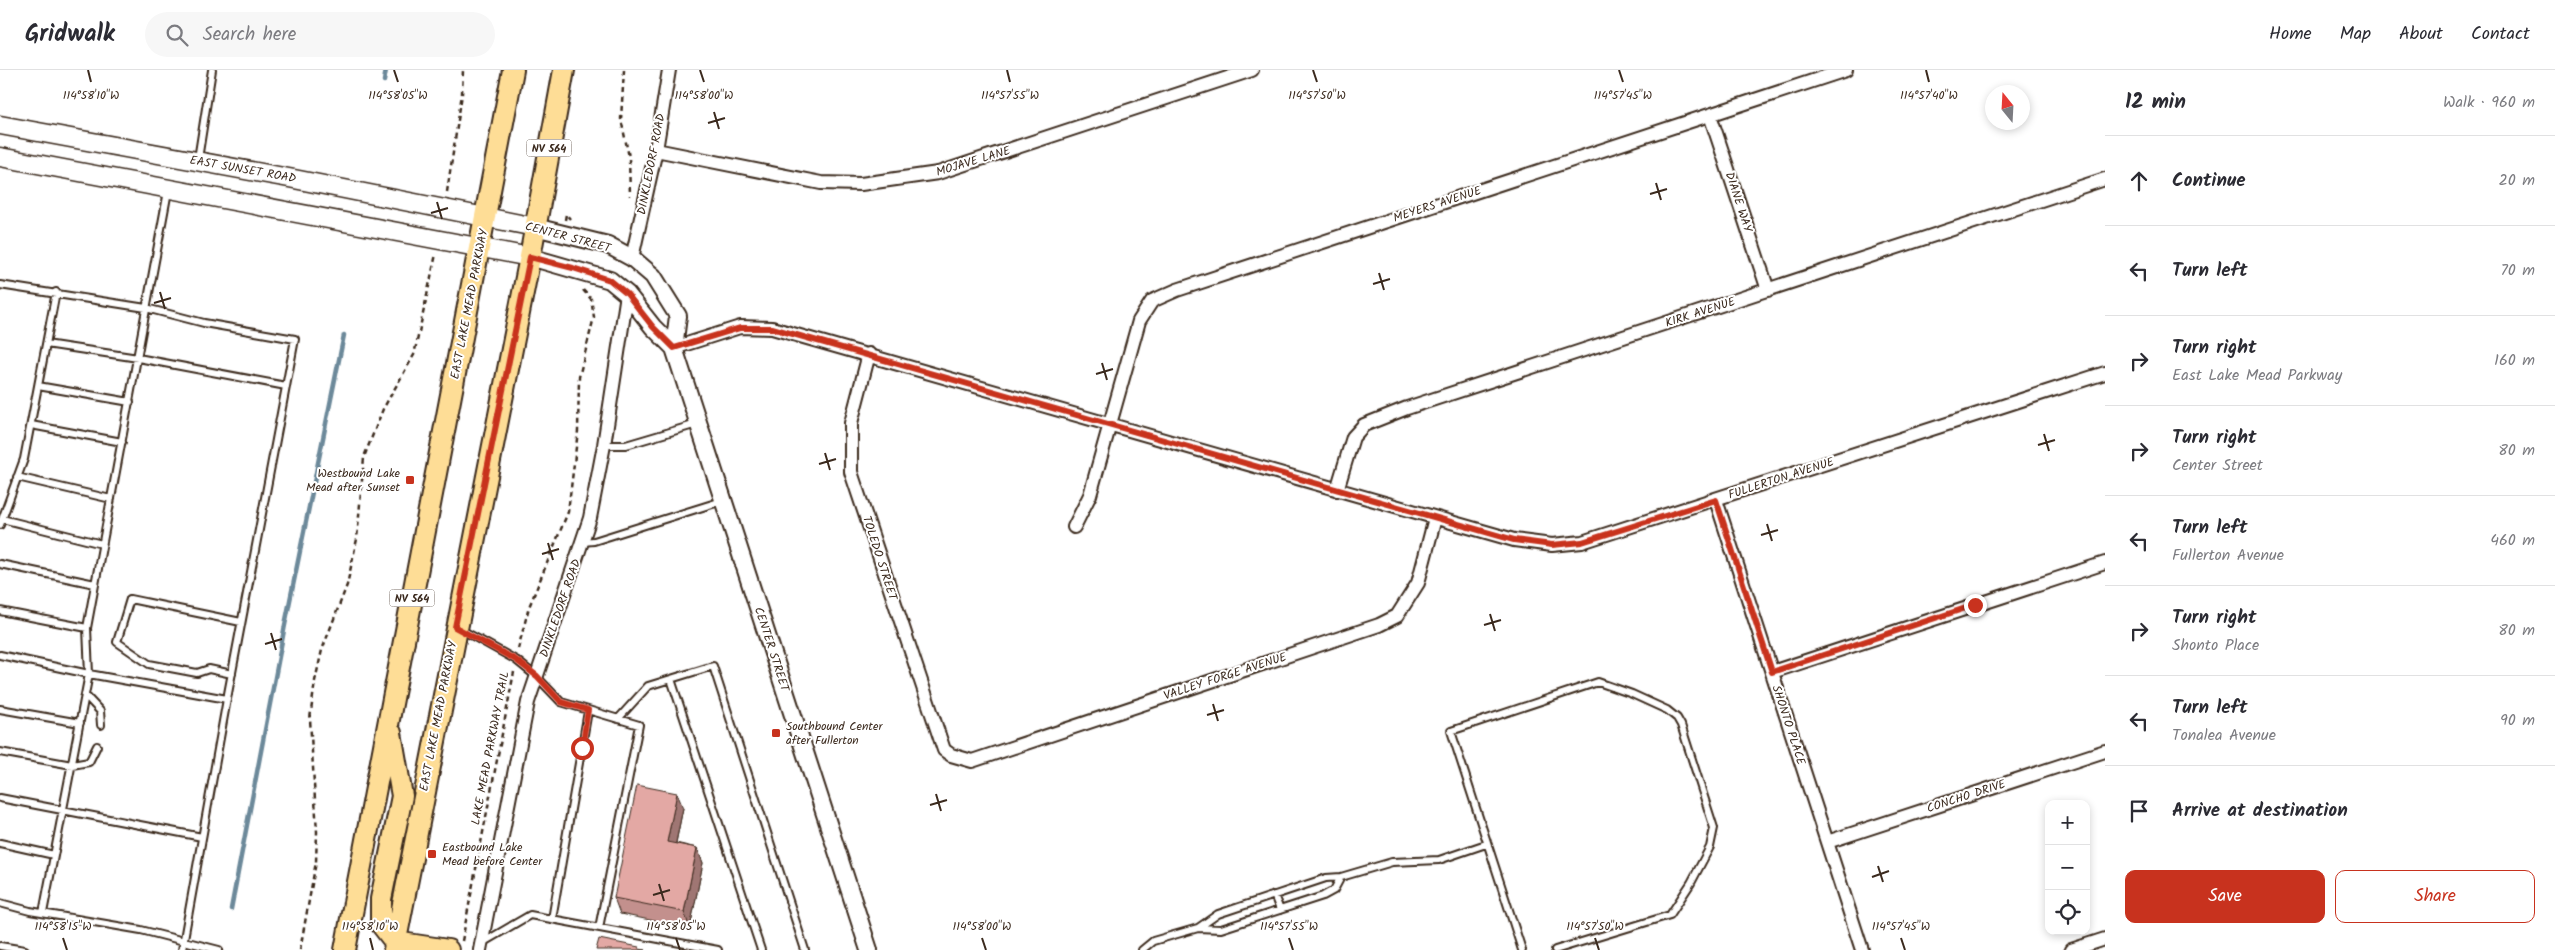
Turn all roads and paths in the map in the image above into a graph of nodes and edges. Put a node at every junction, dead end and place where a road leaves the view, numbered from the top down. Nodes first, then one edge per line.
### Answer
1 (212, 70) edge
2 (463, 70) edge
3 (513, 70) edge
4 (564, 70) edge
5 (624, 70) edge
6 (669, 70) edge
7 (1252, 70) edge
8 (1846, 70) edge
9 (1710, 115) junction
10 (0, 125) edge
11 (656, 150) junction
12 (0, 157) edge
13 (197, 161) junction
14 (2105, 179) edge
15 (169, 187) junction
16 (630, 198) dead end
17 (446, 209) junction
18 (485, 217) junction
19 (574, 221) dead end
20 (535, 227) junction
21 (562, 234) junction
22 (441, 239) junction
23 (479, 247) junction
24 (530, 257) junction
25 (632, 258) junction
26 (0, 285) edge
27 (578, 286) dead end
28 (1768, 290) junction
29 (56, 292) junction
30 (627, 294) junction
31 (146, 308) junction
32 (46, 344) junction
33 (674, 348) junction
34 (870, 354) junction
35 (138, 358) junction
36 (2105, 372) edge
37 (38, 386) junction
38 (286, 386) junction
39 (130, 402) junction
40 (699, 423) junction
41 (1111, 424) junction
42 (30, 425) junction
43 (122, 442) junction
44 (604, 444) junction
45 (17, 478) junction
46 (1337, 490) junction
47 (111, 499) junction
48 (724, 500) junction
49 (1716, 500) junction
50 (1435, 518) junction
51 (1, 522) edge
52 (1074, 527) dead end
53 (582, 542) junction
54 (102, 544) junction
55 (2105, 563) edge
56 (0, 564) edge
57 (95, 584) junction
58 (0, 611) edge
59 (241, 622) junction
60 (455, 627) junction
61 (87, 628) junction
62 (0, 655) edge
63 (516, 660) junction
64 (1772, 672) junction
65 (89, 674) junction
66 (232, 674) junction
67 (537, 676) junction
68 (671, 679) junction
69 (85, 695) junction
70 (227, 699) junction
71 (0, 709) edge
72 (588, 710) junction
73 (618, 719) junction
74 (389, 721) junction
75 (80, 723) junction
76 (101, 725) dead end
77 (97, 746) dead end
78 (2105, 751) edge
79 (0, 752) edge
80 (951, 756) joint
81 (72, 765) junction
82 (0, 798) edge
83 (63, 810) junction
84 (202, 837) junction
85 (1827, 842) junction
86 (0, 843) edge
87 (1486, 844) junction
88 (54, 855) junction
89 (1341, 877) junction
90 (1274, 895) junction
91 (0, 903) edge
92 (1280, 910) junction
93 (43, 913) junction
94 (552, 919) junction
95 (599, 928) junction
96 (1198, 928) junction
97 (2105, 939) edge
98 (184, 940) junction
99 (0, 946) edge
100 (394, 946) edge
101 (480, 947) edge
102 (682, 947) edge
103 (25, 950) edge
104 (182, 950) edge
105 (219, 950) edge
106 (300, 950) edge
107 (345, 950) edge
108 (448, 950) edge
109 (461, 950) edge
110 (718, 950) edge
111 (761, 950) edge
112 (805, 950) edge
113 (869, 950) edge
114 (1142, 950) edge
115 (1522, 950) edge
116 (1555, 950) edge
117 (1862, 950) edge
118 (2070, 950) edge

1 - 13 lane
2 - 17 path
3 - 18 main road, EAST LAKE MEAD PARKWAY / NV 564
4 - 20 main road, EAST LAKE MEAD PARKWAY / NV 564
5 - 16 path
6 - 11 street, DINKLEDORF ROAD
7 - 11 street, MOJAVE LANE
8 - 9 street, MEYERS AVENUE
9 - 28 street, DIANE WAY
9 - 41 street, MEYERS AVENUE
10 - 13 main road, EAST SUNSET ROAD
11 - 25 street, DINKLEDORF ROAD
12 - 15 main road
13 - 17 main road, EAST SUNSET ROAD
14 - 28 street, KIRK AVENUE
15 - 22 main road
15 - 31 lane
17 - 18 main road, EAST SUNSET ROAD
18 - 20 main road, CENTER STREET
18 - 23 main road, EAST LAKE MEAD PARKWAY / NV 564
19 - 21 path
20 - 21 street, CENTER STREET
20 - 24 main road, EAST LAKE MEAD PARKWAY / NV 564
21 - 25 street, CENTER STREET
22 - 23 main road
22 - 106 path
23 - 24 main road, CENTER STREET
23 - 74 main road, EAST LAKE MEAD PARKWAY / NV 564
24 - 30 street, CENTER STREET
24 - 60 main road, EAST LAKE MEAD PARKWAY / NV 564
25 - 33 street, CENTER STREET
26 - 29 lane
27 - 63 path, LAKE MEAD PARKWAY TRAIL
28 - 46 street, KIRK AVENUE
29 - 31 lane
29 - 32 lane
30 - 33 street, CENTER STREET
30 - 44 street, DINKLEDORF ROAD
31 - 35 lane
31 - 38 lane
32 - 35 lane
32 - 37 lane
33 - 34 street, FULLERTON AVENUE
33 - 40 street, CENTER STREET
34 - 41 street, FULLERTON AVENUE
34 - 80 street, TOLEDO STREET
35 - 38 lane
35 - 39 lane
36 - 49 street, FULLERTON AVENUE
37 - 39 lane
37 - 42 lane
38 - 59 lane
39 - 43 lane
40 - 44 lane
40 - 48 street, CENTER STREET
41 - 46 street, FULLERTON AVENUE
41 - 52 street, MEYERS AVENUE
42 - 43 lane
42 - 45 lane
43 - 47 lane
44 - 53 street, DINKLEDORF ROAD
45 - 47 lane
45 - 51 lane
46 - 50 street, FULLERTON AVENUE
47 - 54 lane
48 - 53 lane
48 - 113 street, CENTER STREET
49 - 50 street, FULLERTON AVENUE
49 - 64 street, SHONTO PLACE
50 - 80 street, VALLEY FORGE AVENUE
51 - 54 lane
53 - 67 street, DINKLEDORF ROAD
54 - 57 lane
55 - 64 street
56 - 57 lane
57 - 61 lane
58 - 61 lane
59 - 66 lane
59 - 66 lane
60 - 63 lane
60 - 100 main road, EAST LAKE MEAD PARKWAY / NV 564
61 - 65 lane
62 - 65 lane
63 - 67 lane
63 - 109 path, LAKE MEAD PARKWAY TRAIL
64 - 85 street, SHONTO PLACE
65 - 69 lane
65 - 70 lane
66 - 70 lane
67 - 72 lane
67 - 101 street, DINKLEDORF ROAD
68 - 73 lane
68 - 111 lane
68 - 112 lane
69 - 75 lane
69 - 76 lane
70 - 84 lane
71 - 75 lane
72 - 73 lane
72 - 94 lane
73 - 95 lane
74 - 100 main road
74 - 107 main road, EAST LAKE MEAD PARKWAY / NV 564
75 - 81 lane
77 - 81 lane
78 - 85 street, CONCHO DRIVE
79 - 81 lane
81 - 83 lane
82 - 83 lane
83 - 84 lane
83 - 88 lane
84 - 98 lane
85 - 117 street, SHONTO PLACE
86 - 88 lane
87 - 89 lane
87 - 115 lane
87 - 116 lane
88 - 93 lane
89 - 90 lane
89 - 92 lane
90 - 92 lane
90 - 96 lane
91 - 93 lane
92 - 96 lane
93 - 98 lane
94 - 95 lane
94 - 101 lane
95 - 102 lane
96 - 114 lane
97 - 118 street
98 - 104 lane
98 - 105 lane
99 - 103 lane
100 - 108 main road
102 - 110 lane

